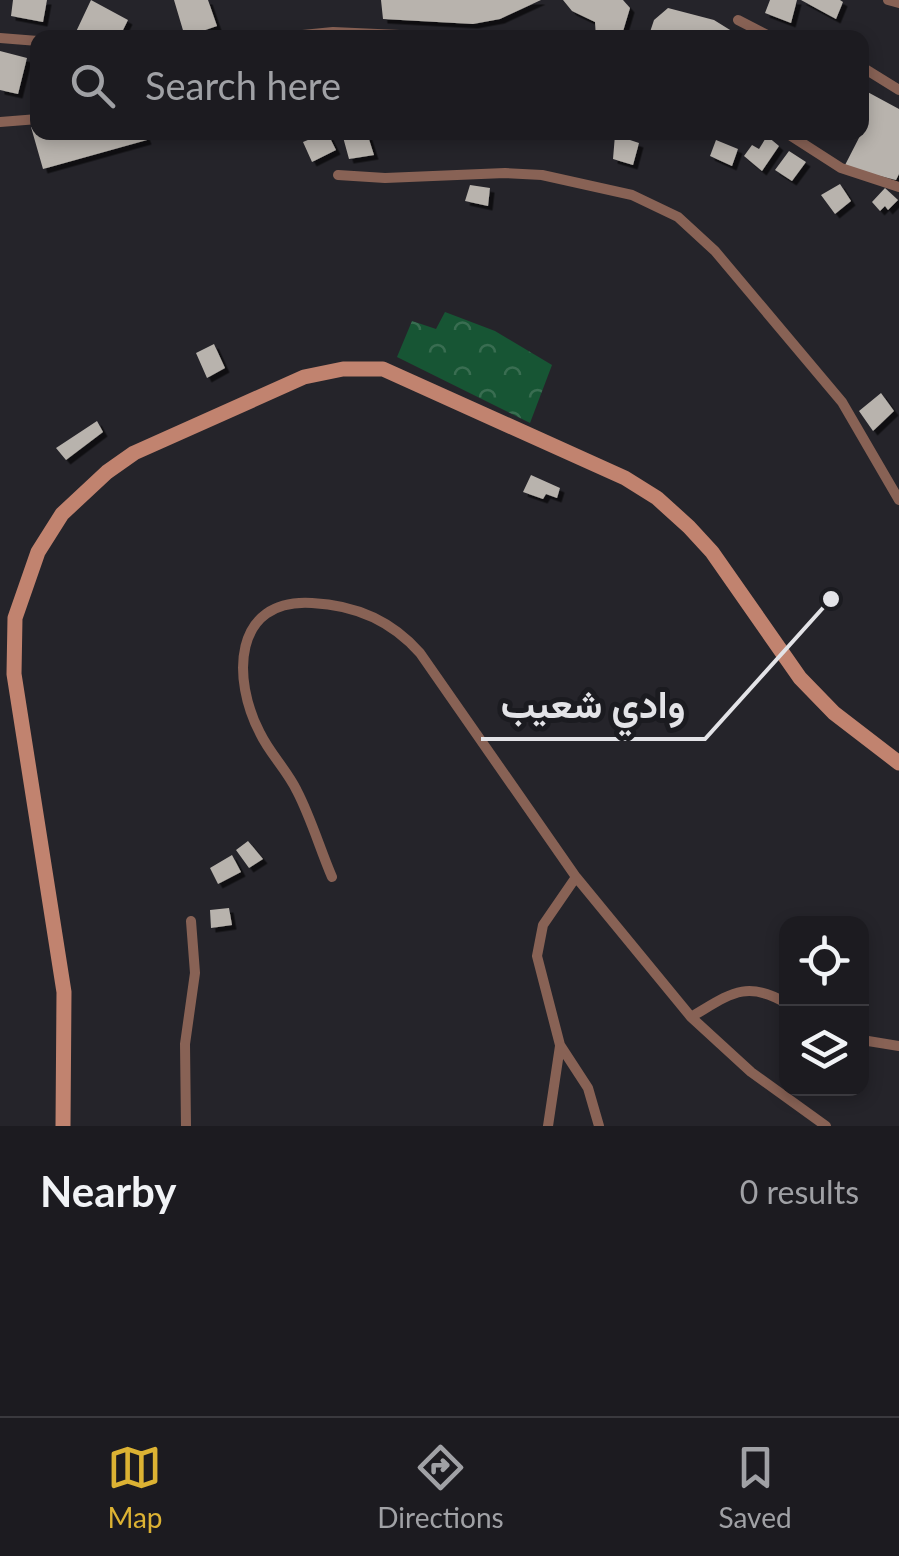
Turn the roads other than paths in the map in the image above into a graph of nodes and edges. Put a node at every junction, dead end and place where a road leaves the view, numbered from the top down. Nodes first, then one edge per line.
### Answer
1 (888, 0) edge
2 (899, 2) edge
3 (738, 20) dead end
4 (757, 30) edge
5 (0, 38) edge
6 (30, 41) edge
7 (869, 71) edge
8 (899, 90) edge
9 (30, 120) edge
10 (0, 122) edge
11 (798, 140) edge
12 (338, 176) dead end
13 (899, 187) edge
14 (899, 500) edge
15 (899, 764) edge
16 (576, 876) junction
17 (332, 877) dead end
18 (192, 920) dead end
19 (779, 999) edge
20 (690, 1017) junction
21 (869, 1041) edge
22 (560, 1045) junction
23 (899, 1046) edge
24 (63, 1126) edge
25 (186, 1126) edge
26 (548, 1126) edge
27 (599, 1126) edge
28 (826, 1126) edge

1 - 2 street
3 - 4 street
5 - 6 street
7 - 8 street
9 - 10 street
11 - 13 street
12 - 14 street
15 - 24 main road
16 - 17 street
16 - 20 street
16 - 22 street
18 - 25 street
19 - 20 street
20 - 28 street
21 - 23 street
22 - 26 street
22 - 27 street

